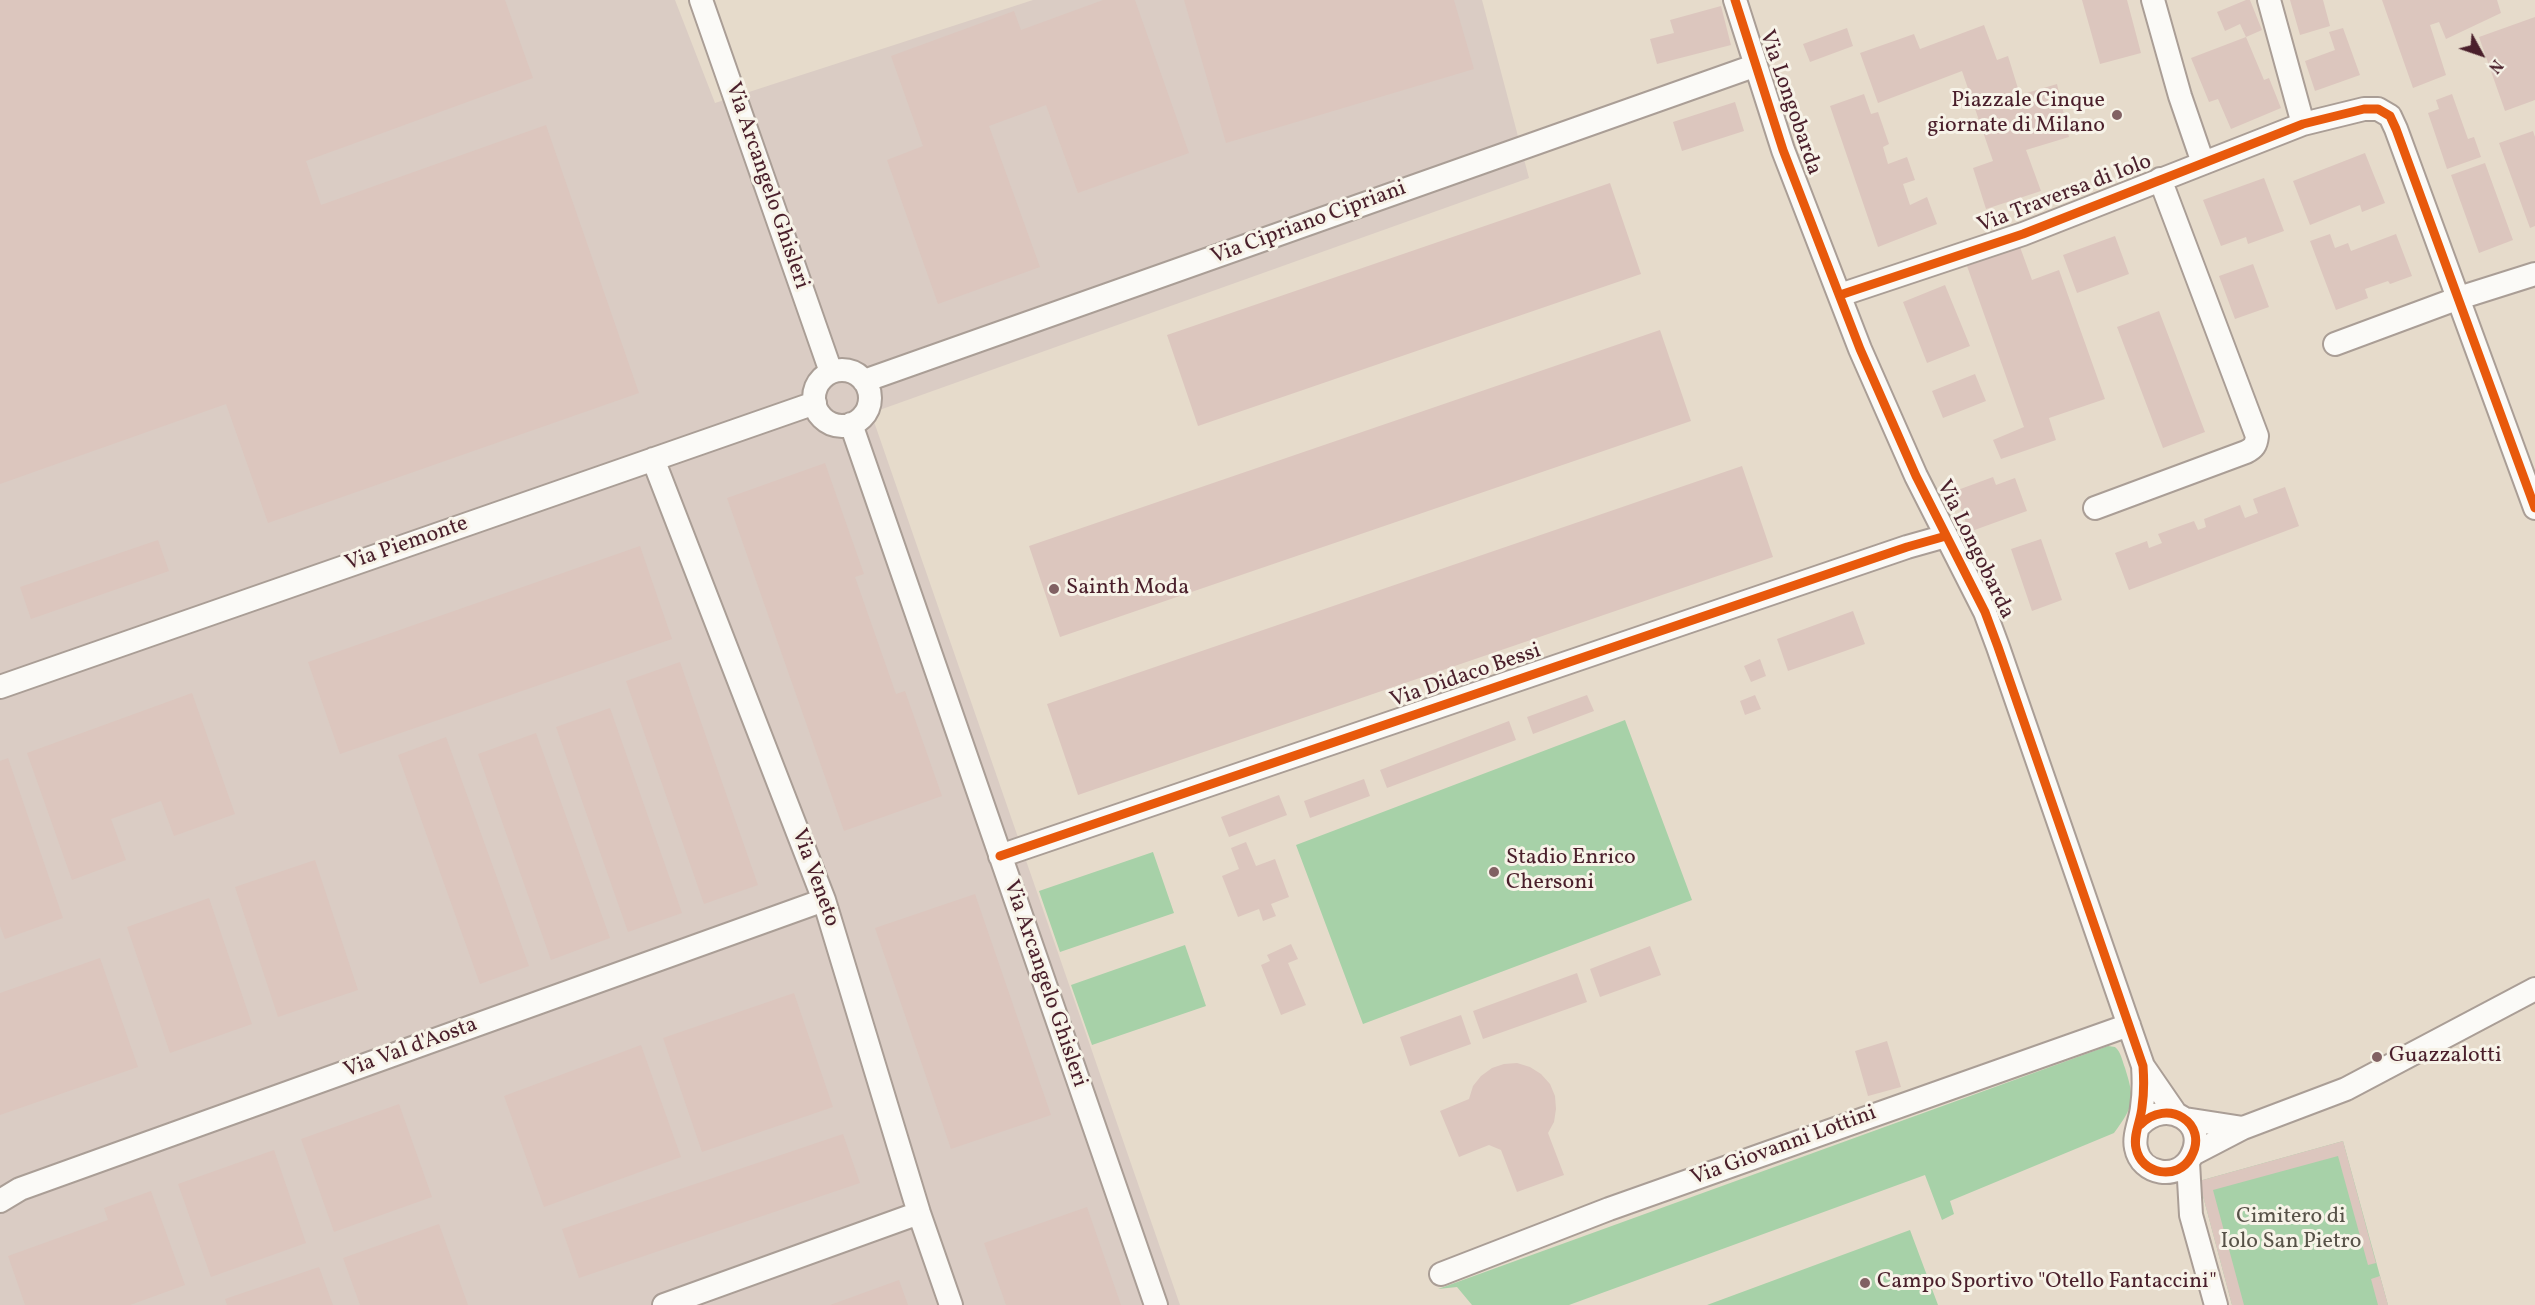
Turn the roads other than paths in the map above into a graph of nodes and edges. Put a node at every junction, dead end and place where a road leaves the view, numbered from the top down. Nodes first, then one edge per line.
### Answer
1 (701, 0) edge
2 (1734, 0) edge
3 (2153, 0) edge
4 (2269, 0) edge
5 (1754, 66) junction
6 (2303, 124) junction
7 (2203, 163) junction
8 (2160, 179) junction
9 (2535, 274) edge
10 (1840, 295) junction
11 (2459, 298) junction
12 (2335, 344) dead end
13 (831, 372) junction
14 (864, 381) junction
15 (814, 403) junction
16 (851, 424) junction
17 (653, 459) junction
18 (2095, 508) dead end
19 (2535, 508) edge
20 (1946, 536) junction
21 (0, 687) edge
22 (1000, 855) junction
23 (824, 900) junction
24 (2535, 989) edge
25 (2129, 1025) junction
26 (2143, 1066) junction
27 (2180, 1117) junction
28 (2140, 1125) junction
29 (2243, 1128) junction
30 (2190, 1158) junction
31 (2162, 1173) junction
32 (0, 1201) edge
33 (919, 1213) junction
34 (2191, 1215) junction
35 (1441, 1274) dead end
36 (664, 1305) edge
37 (951, 1305) edge
38 (1156, 1305) edge
39 (2216, 1305) edge

1 - 13 street, Via Arcangelo Ghisleri
2 - 5 street, Via Longobarda
3 - 7 street
4 - 6 street
5 - 10 street, Via Longobarda
5 - 14 street, Via Cipriano Cipriani
6 - 7 street, Via Traversa di Iolo
6 - 11 street, Via Traversa di Iolo
7 - 8 street, Via Traversa di Iolo
8 - 10 street, Via Traversa di Iolo
8 - 18 street
9 - 11 street
10 - 20 street, Via Longobarda
11 - 12 street
11 - 19 street
13 - 14 street
13 - 15 street
14 - 16 street
15 - 16 street
15 - 17 street, Via Piemonte
16 - 22 street, Via Arcangelo Ghisleri
17 - 21 street, Via Piemonte
17 - 23 street, Via Veneto
20 - 22 street, Via Didaco Bessi
20 - 25 street, Via Longobarda
22 - 38 street, Via Arcangelo Ghisleri
23 - 32 street, Via Val d'Aosta
23 - 33 street, Via Veneto
24 - 29 street
25 - 26 street, Via Longobarda
25 - 35 street, Via Giovanni Lottini
26 - 27 street, Via Longobarda
26 - 28 street, Via Longobarda
27 - 28 street
27 - 29 street
27 - 30 street, Via Longobarda
28 - 31 street, Via Longobarda
29 - 30 street
30 - 31 street
30 - 34 street, Via Longobarda
31 - 34 street
33 - 36 street
33 - 37 street, Via Veneto
34 - 39 street

